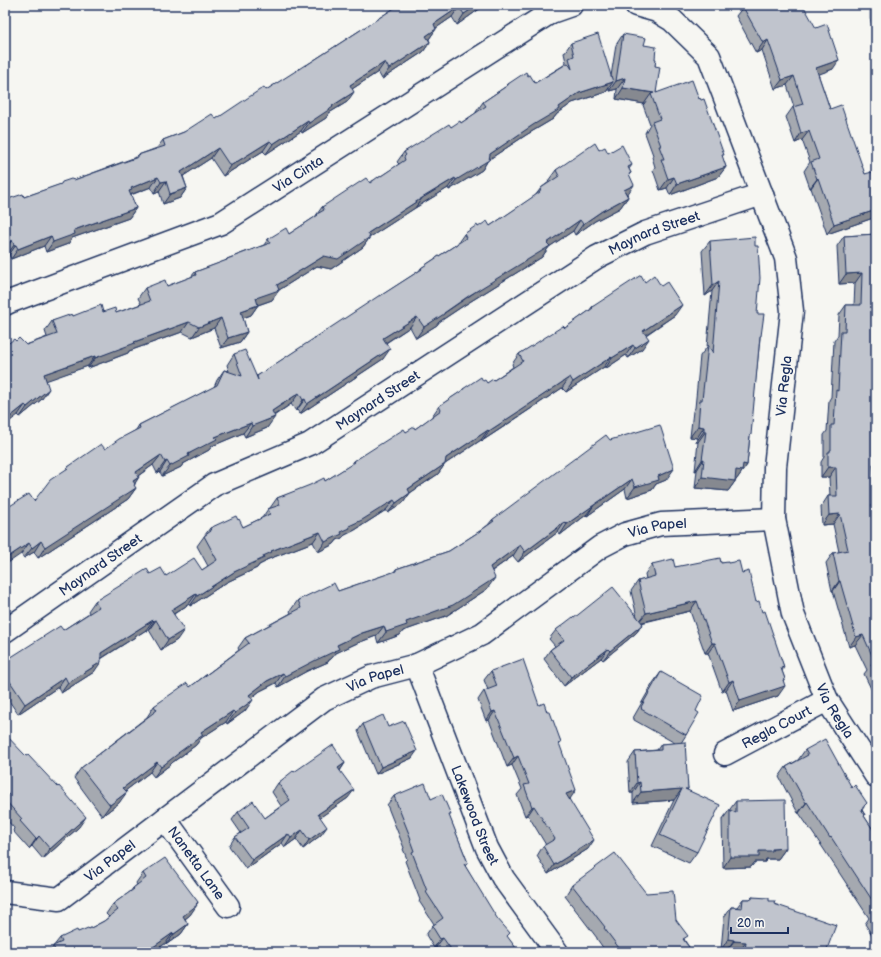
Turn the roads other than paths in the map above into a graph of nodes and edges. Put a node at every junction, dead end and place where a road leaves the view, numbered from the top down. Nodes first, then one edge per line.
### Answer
1 (571, 5) edge
2 (636, 5) edge
3 (659, 8) edge
4 (762, 194) junction
5 (5, 304) edge
6 (774, 519) junction
7 (5, 631) edge
8 (417, 665) junction
9 (827, 700) junction
10 (725, 754) dead end
11 (876, 776) edge
12 (165, 819) junction
13 (5, 892) edge
14 (228, 906) dead end
15 (558, 952) edge

1 - 5 street, Via Cinta
2 - 3 street
3 - 4 street, Via Regla
4 - 6 street, Via Regla
4 - 7 street, Maynard Street
6 - 8 street, Via Papel
6 - 9 street, Via Regla
8 - 12 street, Via Papel
8 - 15 street, Lakewood Street
9 - 10 street, Regla Court
9 - 11 street, Via Regla
12 - 13 street, Via Papel
12 - 14 street, Nanetta Lane

